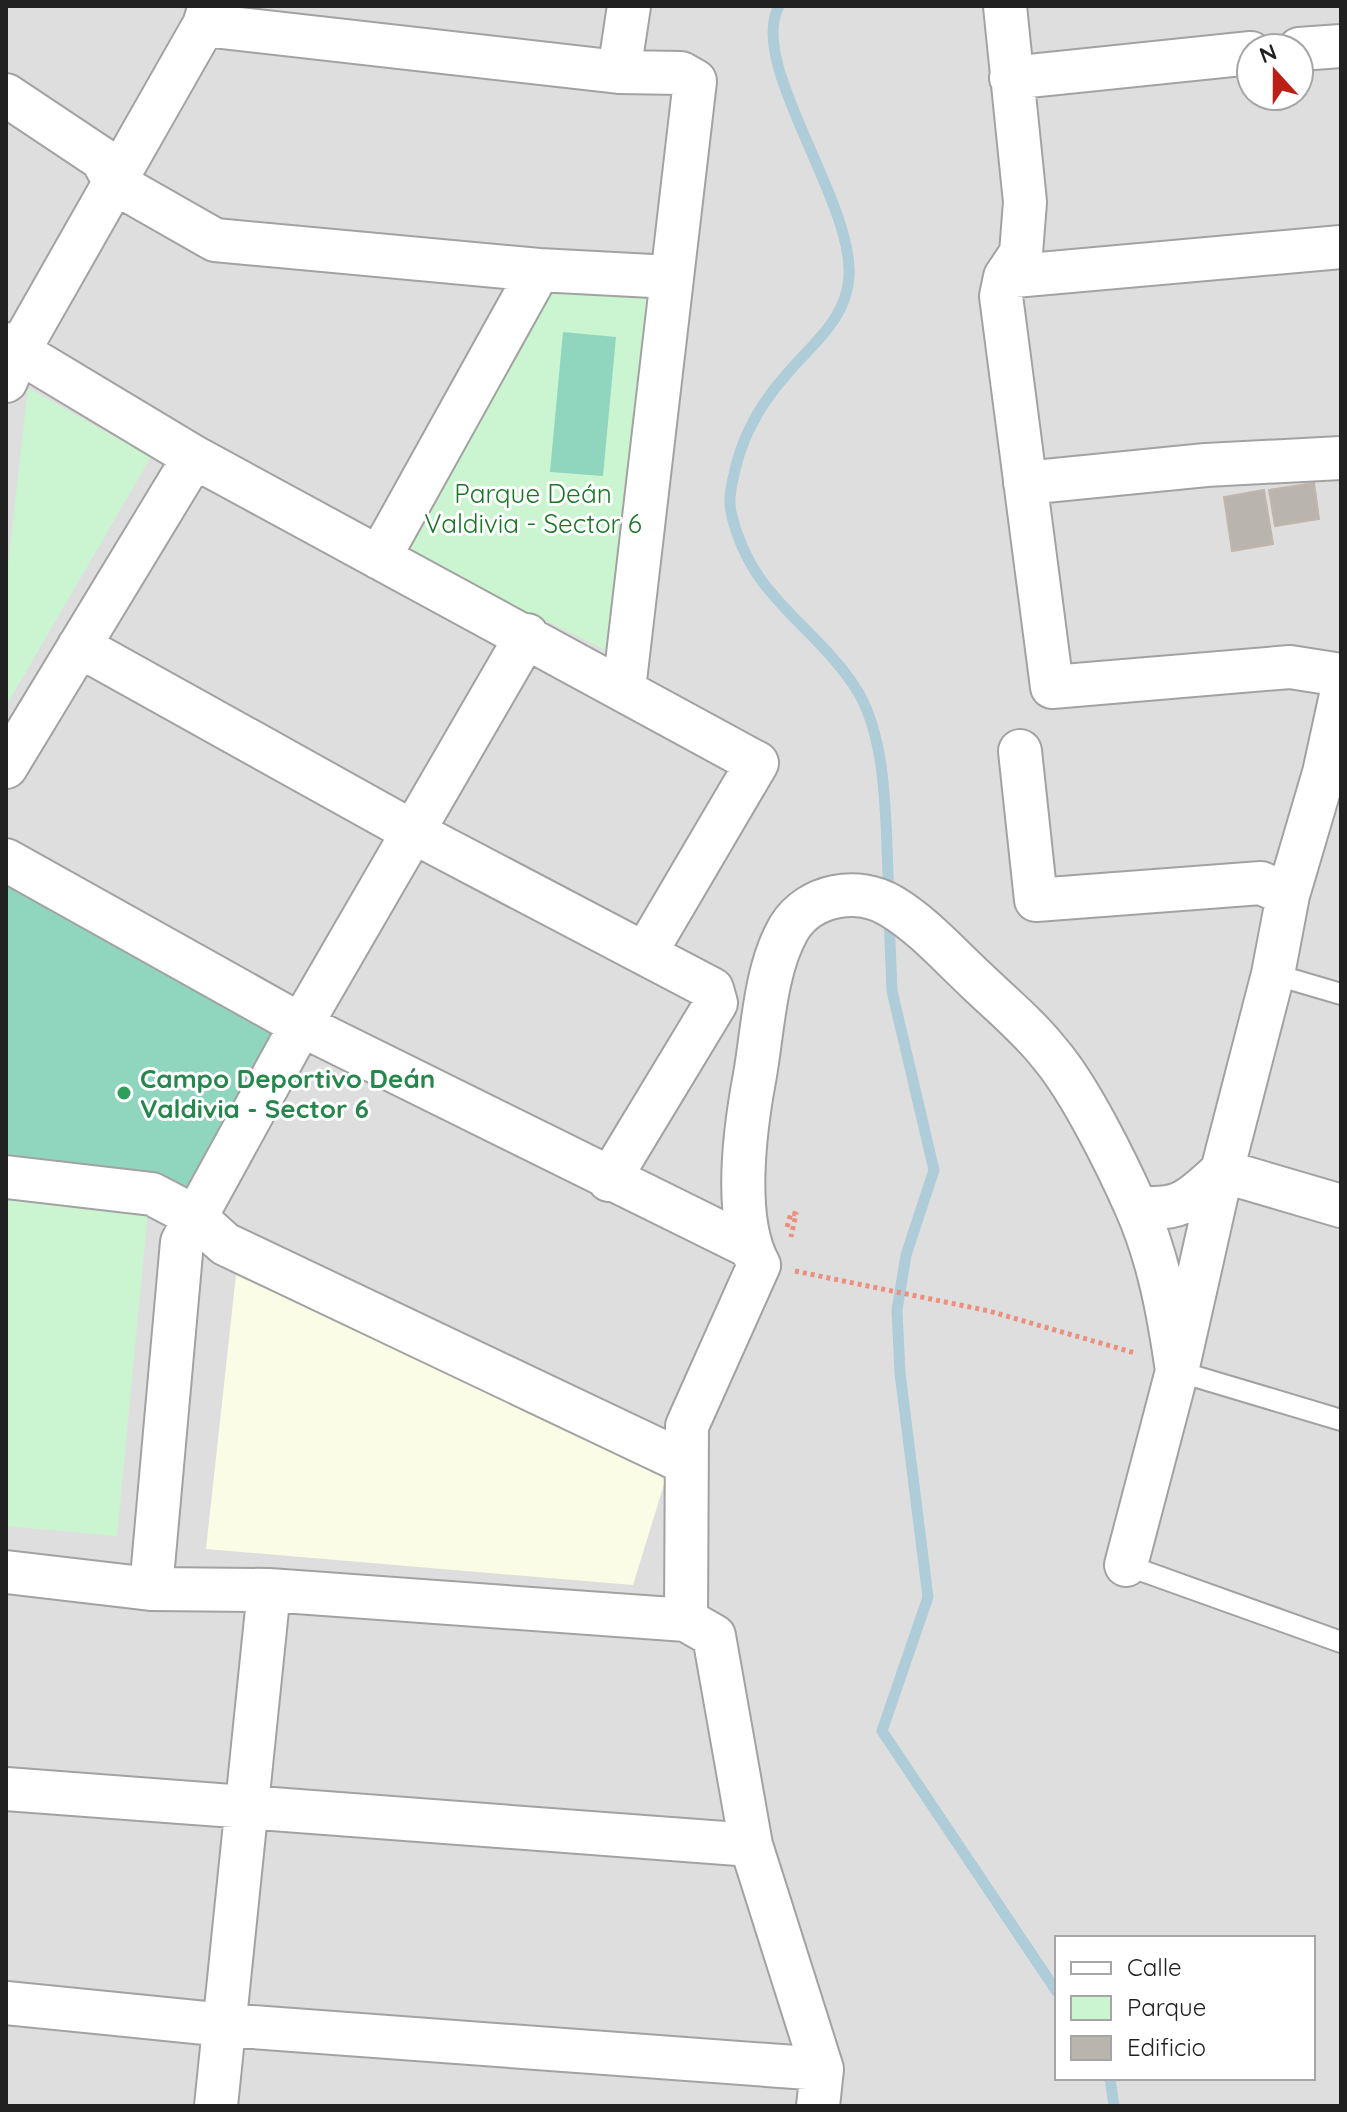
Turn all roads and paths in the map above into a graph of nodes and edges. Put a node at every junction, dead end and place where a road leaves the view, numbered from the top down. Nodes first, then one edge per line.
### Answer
1 (629, 6) edge
2 (1005, 6) edge
3 (207, 16) edge
4 (1341, 46) edge
5 (1315, 48) edge
6 (1235, 55) edge
7 (619, 72) junction
8 (1011, 78) junction
9 (6, 95) edge
10 (115, 183) junction
11 (1341, 247) edge
12 (539, 270) junction
13 (671, 277) junction
14 (1005, 277) junction
15 (10, 359) edge
16 (194, 457) junction
17 (1341, 458) edge
18 (1025, 483) junction
19 (379, 558) junction
20 (527, 635) junction
21 (79, 646) junction
22 (1341, 675) edge
23 (624, 689) junction
24 (1341, 695) edge
25 (1020, 751) dead end
26 (6, 767) edge
27 (1332, 776) edge
28 (415, 833) junction
29 (6, 860) edge
30 (1288, 895) junction
31 (646, 952) junction
32 (1273, 974) junction
33 (1341, 994) edge
34 (301, 1025) junction
35 (1222, 1171) junction
36 (6, 1177) edge
37 (609, 1180) junction
38 (1341, 1206) edge
39 (1136, 1207) junction
40 (194, 1216) junction
41 (748, 1246) junction
42 (785, 1268) dead end
43 (1158, 1363) junction
44 (1341, 1420) edge
45 (686, 1463) junction
46 (1126, 1565) joint
47 (6, 1572) edge
48 (151, 1589) junction
49 (269, 1590) junction
50 (686, 1620) junction
51 (1341, 1642) edge
52 (6, 1789) edge
53 (247, 1809) junction
54 (751, 1845) junction
55 (6, 2003) edge
56 (225, 2025) junction
57 (820, 2088) edge
58 (216, 2106) edge

1 - 7 street
2 - 8 street
3 - 7 street
3 - 10 street
4 - 5 street
6 - 8 street
7 - 13 street
8 - 14 street
9 - 10 street
10 - 12 street
10 - 15 street
11 - 14 street
12 - 13 street
12 - 19 street
13 - 23 street
14 - 18 street
15 - 16 street
16 - 19 street
16 - 21 street
17 - 18 street
18 - 22 street
19 - 20 street
20 - 23 street
20 - 28 street
21 - 26 street
21 - 28 street
23 - 31 street
24 - 27 street
25 - 30 street
27 - 30 street
28 - 31 street
28 - 34 street
29 - 34 street
30 - 32 street
31 - 37 street
32 - 33 lane
32 - 35 street
34 - 37 street
34 - 40 street
35 - 38 street
35 - 39 street
35 - 43 street
36 - 40 street
37 - 41 street
39 - 41 street
39 - 43 street
40 - 45 street
40 - 48 street
41 - 45 street
42 - 43 path
43 - 44 lane
43 - 46 street
45 - 50 street
46 - 51 lane
47 - 48 street
48 - 49 street
49 - 50 street
49 - 53 street
50 - 54 street
52 - 53 street
53 - 54 street
53 - 56 street
54 - 57 street
55 - 56 street
56 - 57 street
56 - 58 street

